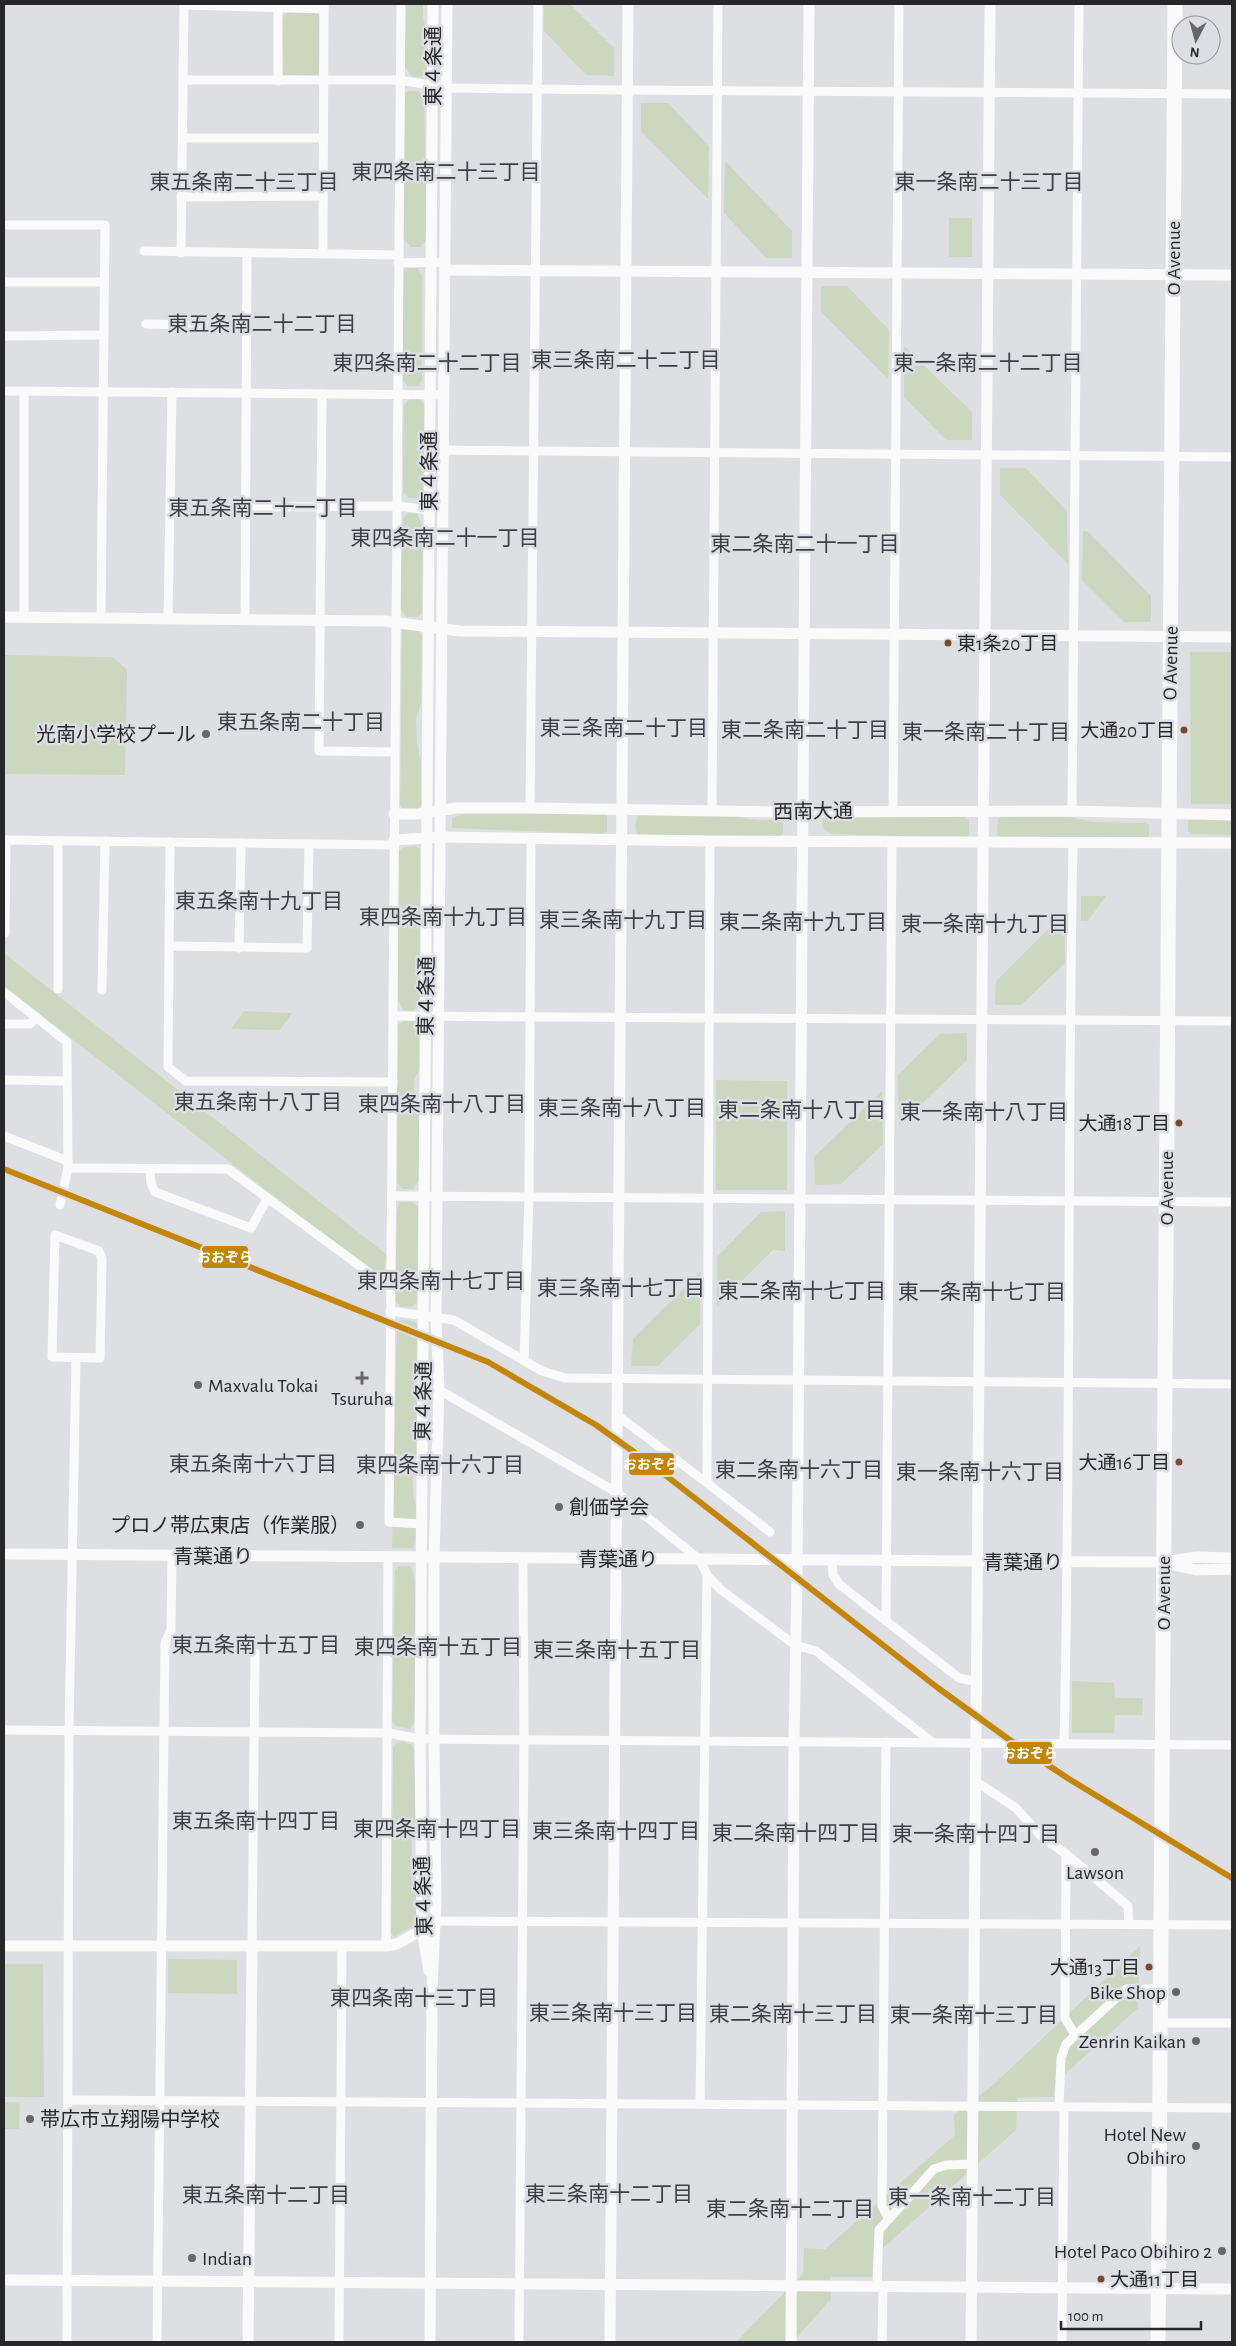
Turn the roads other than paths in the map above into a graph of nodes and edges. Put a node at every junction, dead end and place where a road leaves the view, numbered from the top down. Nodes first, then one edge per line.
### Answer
1 (184, 4) edge
2 (401, 4) edge
3 (433, 4) edge
4 (447, 4) edge
5 (538, 4) edge
6 (628, 4) edge
7 (718, 4) edge
8 (809, 4) edge
9 (899, 4) edge
10 (990, 4) edge
11 (1080, 4) edge
12 (1175, 4) edge
13 (324, 6) edge
14 (278, 8) junction
15 (183, 80) junction
16 (324, 80) junction
17 (400, 80) junction
18 (278, 81) junction
19 (433, 87) junction
20 (446, 88) junction
21 (537, 89) junction
22 (627, 90) junction
23 (808, 90) junction
24 (718, 91) junction
25 (899, 92) junction
26 (989, 92) junction
27 (1079, 92) junction
28 (1174, 93) junction
29 (1232, 94) edge
30 (183, 138) junction
31 (323, 138) junction
32 (322, 196) junction
33 (182, 197) junction
34 (4, 225) edge
35 (144, 251) dead end
36 (181, 252) junction
37 (247, 253) junction
38 (323, 254) junction
39 (398, 259) junction
40 (432, 263) junction
41 (445, 266) junction
42 (536, 270) junction
43 (625, 272) junction
44 (716, 272) junction
45 (806, 273) junction
46 (897, 273) junction
47 (988, 274) junction
48 (1078, 274) junction
49 (1173, 274) junction
50 (1232, 275) edge
51 (4, 282) edge
52 (104, 282) junction
53 (146, 324) dead end
54 (247, 326) junction
55 (104, 335) junction
56 (4, 336) edge
57 (4, 391) edge
58 (24, 392) junction
59 (104, 392) junction
60 (172, 392) junction
61 (247, 393) junction
62 (322, 394) junction
63 (430, 394) junction
64 (398, 395) junction
65 (444, 395) junction
66 (429, 450) junction
67 (444, 450) junction
68 (534, 451) junction
69 (715, 451) junction
70 (624, 452) junction
71 (805, 452) junction
72 (896, 454) junction
73 (987, 454) junction
74 (1076, 454) junction
75 (1172, 456) junction
76 (1232, 457) edge
77 (398, 506) junction
78 (246, 507) junction
79 (320, 507) junction
80 (429, 510) junction
81 (4, 617) edge
82 (24, 618) junction
83 (101, 618) junction
84 (168, 619) junction
85 (245, 620) junction
86 (321, 621) junction
87 (396, 622) junction
88 (427, 626) junction
89 (443, 628) junction
90 (533, 632) junction
91 (623, 632) junction
92 (714, 633) junction
93 (894, 634) junction
94 (985, 634) junction
95 (804, 635) junction
96 (1075, 636) junction
97 (1170, 636) junction
98 (1232, 636) edge
99 (395, 752) junction
100 (530, 808) junction
101 (441, 810) junction
102 (621, 810) junction
103 (802, 811) junction
104 (893, 811) junction
105 (983, 811) junction
106 (1072, 811) junction
107 (712, 812) junction
108 (427, 813) junction
109 (394, 814) junction
110 (1168, 814) junction
111 (1232, 815) edge
112 (441, 837) junction
113 (428, 839) junction
114 (531, 839) junction
115 (621, 839) junction
116 (5, 840) edge
117 (58, 840) junction
118 (105, 841) junction
119 (710, 841) junction
120 (802, 841) junction
121 (170, 842) junction
122 (394, 842) junction
123 (892, 842) junction
124 (984, 842) junction
125 (241, 843) junction
126 (1073, 843) junction
127 (1169, 843) junction
128 (1232, 843) edge
129 (309, 844) junction
130 (4, 934) edge
131 (169, 946) junction
132 (239, 948) junction
133 (58, 988) dead end
134 (102, 990) dead end
135 (4, 992) edge
136 (394, 1016) junction
137 (426, 1016) junction
138 (439, 1016) junction
139 (36, 1017) junction
140 (530, 1017) junction
141 (620, 1017) junction
142 (711, 1018) junction
143 (801, 1018) junction
144 (891, 1019) junction
145 (982, 1019) junction
146 (1070, 1020) junction
147 (1166, 1021) junction
148 (1232, 1021) edge
149 (4, 1024) edge
150 (4, 1080) edge
151 (67, 1081) junction
152 (393, 1082) junction
153 (4, 1136) edge
154 (68, 1165) junction
155 (150, 1170) junction
156 (392, 1196) junction
157 (438, 1196) junction
158 (529, 1196) junction
159 (424, 1197) junction
160 (620, 1198) junction
161 (267, 1199) junction
162 (709, 1199) junction
163 (799, 1200) junction
164 (888, 1200) junction
165 (981, 1200) junction
166 (1070, 1202) junction
167 (1166, 1202) junction
168 (1232, 1202) edge
169 (60, 1205) dead end
170 (390, 1288) junction
171 (390, 1311) junction
172 (423, 1317) junction
173 (436, 1318) junction
174 (76, 1358) junction
175 (524, 1360) junction
176 (617, 1379) junction
177 (708, 1379) junction
178 (798, 1379) junction
179 (888, 1380) junction
180 (978, 1380) junction
181 (1069, 1382) junction
182 (1165, 1382) junction
183 (1232, 1384) edge
184 (439, 1390) junction
185 (617, 1416) junction
186 (707, 1483) junction
187 (616, 1492) junction
188 (422, 1524) junction
189 (770, 1532) dead end
190 (4, 1554) edge
191 (72, 1554) junction
192 (172, 1556) junction
193 (388, 1558) junction
194 (434, 1558) junction
195 (1232, 1558) edge
196 (421, 1559) junction
197 (523, 1559) junction
198 (616, 1559) junction
199 (700, 1560) junction
200 (797, 1560) junction
201 (832, 1560) junction
202 (886, 1561) junction
203 (978, 1562) junction
204 (1069, 1562) junction
205 (1162, 1562) junction
206 (1232, 1569) edge
207 (707, 1575) junction
208 (886, 1622) junction
209 (795, 1645) junction
210 (255, 1654) dead end
211 (977, 1682) junction
212 (4, 1730) edge
213 (69, 1730) junction
214 (164, 1731) junction
215 (254, 1731) junction
216 (388, 1733) junction
217 (434, 1738) junction
218 (420, 1739) junction
219 (524, 1739) junction
220 (614, 1740) junction
221 (704, 1740) junction
222 (794, 1741) junction
223 (886, 1742) junction
224 (932, 1743) junction
225 (976, 1743) junction
226 (1064, 1744) junction
227 (1162, 1744) junction
228 (1232, 1745) edge
229 (975, 1781) junction
230 (1066, 1854) junction
231 (522, 1920) junction
232 (436, 1921) junction
233 (613, 1923) junction
234 (702, 1924) junction
235 (793, 1924) junction
236 (884, 1924) junction
237 (975, 1924) junction
238 (1066, 1924) junction
239 (1128, 1924) junction
240 (1161, 1924) junction
241 (1232, 1925) edge
242 (422, 1930) junction
243 (4, 1946) edge
244 (68, 1946) junction
245 (386, 1946) junction
246 (163, 1947) junction
247 (252, 1948) junction
248 (342, 1948) junction
249 (432, 1988) junction
250 (1160, 1989) junction
251 (1160, 2023) junction
252 (1232, 2023) edge
253 (1075, 2035) junction
254 (69, 2100) junction
255 (158, 2100) junction
256 (250, 2101) junction
257 (340, 2102) junction
258 (432, 2102) junction
259 (521, 2103) junction
260 (611, 2103) junction
261 (700, 2104) junction
262 (792, 2105) junction
263 (882, 2106) junction
264 (973, 2106) junction
265 (1062, 2107) junction
266 (1160, 2108) junction
267 (1232, 2108) edge
268 (973, 2164) junction
269 (890, 2219) junction
270 (4, 2280) edge
271 (67, 2281) junction
272 (157, 2282) junction
273 (248, 2282) junction
274 (339, 2283) junction
275 (430, 2284) junction
276 (519, 2284) junction
277 (610, 2285) junction
278 (792, 2286) junction
279 (880, 2287) junction
280 (972, 2288) junction
281 (1063, 2288) junction
282 (1158, 2289) junction
283 (1232, 2290) edge
284 (67, 2342) edge
285 (157, 2342) edge
286 (248, 2342) edge
287 (339, 2342) edge
288 (430, 2342) edge
289 (519, 2342) edge
290 (610, 2342) edge
291 (791, 2342) edge
292 (882, 2342) edge
293 (971, 2342) edge
294 (1062, 2342) edge
295 (1158, 2342) edge

1 - 14 street
1 - 15 street
2 - 17 street
3 - 19 street, 東４条通
4 - 20 street, 東４条通
5 - 21 street
6 - 22 street
7 - 24 street
8 - 23 street
9 - 25 street
10 - 26 street
11 - 27 street
12 - 28 highway, O Avenue
13 - 14 street
13 - 16 street
14 - 18 street
15 - 18 street
15 - 30 street
16 - 17 street
16 - 18 street
16 - 31 street
17 - 19 street
17 - 39 street
19 - 20 street
19 - 40 street, 東４条通
20 - 21 street
20 - 41 street, 東４条通
21 - 22 street
21 - 42 street
22 - 24 street
22 - 43 street
23 - 24 street
23 - 25 street
23 - 45 street
24 - 44 street
25 - 26 street
25 - 46 street
26 - 27 street
26 - 47 street
27 - 28 street
27 - 48 street
28 - 29 street
28 - 49 highway, O Avenue
30 - 31 street
30 - 33 street
31 - 32 street
32 - 33 street
32 - 38 street
33 - 36 street
34 - 52 street
35 - 36 street
36 - 37 street
37 - 38 street
37 - 54 street
38 - 39 street
39 - 40 street
39 - 64 street
40 - 41 street
40 - 63 street, 東４条通
41 - 42 street
41 - 65 street, 東４条通
42 - 43 street
42 - 68 street
43 - 44 street
43 - 70 street
44 - 45 street
44 - 69 street
45 - 46 street
45 - 71 street
46 - 47 street
46 - 72 street
47 - 48 street
47 - 73 street
48 - 49 street
48 - 74 street
49 - 50 street
49 - 75 highway, O Avenue
51 - 52 street
52 - 55 street
53 - 54 street
54 - 61 street
55 - 56 street
55 - 59 street
57 - 58 street
58 - 59 street
58 - 82 street
59 - 60 street
59 - 83 street
60 - 61 street
60 - 84 street
61 - 62 street
61 - 78 street
62 - 64 street
62 - 79 street
63 - 64 street
63 - 65 street
63 - 66 street, 東４条通
64 - 77 street
65 - 67 street, 東４条通
66 - 67 street
66 - 80 street, 東４条通
67 - 68 street
67 - 89 street, 東４条通
68 - 70 street
68 - 90 street
69 - 70 street
69 - 71 street
69 - 92 street
70 - 91 street
71 - 72 street
71 - 95 street
72 - 73 street
72 - 93 street
73 - 74 street
73 - 94 street
74 - 75 street
74 - 96 street
75 - 76 street
75 - 97 highway, O Avenue
77 - 79 street
77 - 80 street
77 - 87 street
78 - 79 street
78 - 85 street
79 - 86 street
80 - 88 street, 東４条通
81 - 82 street
82 - 83 street
83 - 84 street
84 - 85 street
85 - 86 street
86 - 87 street
86 - 99 street
87 - 88 street
87 - 99 street
88 - 89 street
88 - 108 street, 東４条通
89 - 90 street
89 - 101 street, 東４条通
90 - 91 street
90 - 100 street
91 - 92 street
91 - 102 street
92 - 95 street
92 - 107 street
93 - 94 street
93 - 95 street
93 - 104 street
94 - 96 street
94 - 105 street
95 - 103 street
96 - 97 street
96 - 106 street
97 - 98 street
97 - 110 highway, O Avenue
99 - 109 street
100 - 101 street, 西南大通
100 - 102 street, 西南大通
101 - 108 street, 西南大通
101 - 112 street, 東４条通
102 - 107 street, 西南大通
102 - 115 street
103 - 104 street, 西南大通
103 - 107 street, 西南大通
103 - 120 street
104 - 105 street, 西南大通
105 - 106 street, 西南大通
105 - 124 street
106 - 110 street, 西南大通
108 - 109 street, 西南大通
108 - 113 street, 東４条通
109 - 122 street
110 - 111 street, 西南大通
110 - 127 highway, O Avenue
112 - 113 street, 西南大通
112 - 114 street, 西南大通
112 - 138 street, 東４条通
113 - 122 street, 西南大通
113 - 137 street, 東４条通
114 - 115 street, 西南大通
114 - 140 street
115 - 119 street, 西南大通
115 - 141 street
116 - 117 street
116 - 130 street
117 - 118 street
117 - 133 street
118 - 121 street
118 - 134 street
119 - 120 street, 西南大通
119 - 142 street
120 - 123 street, 西南大通
120 - 143 street
121 - 125 street
121 - 131 street
122 - 129 street
122 - 136 street
123 - 124 street, 西南大通
123 - 144 street
124 - 126 street, 西南大通
124 - 145 street
125 - 129 street
125 - 132 street
126 - 127 street, 西南大通
126 - 146 street
127 - 128 street, 西南大通
127 - 147 highway, O Avenue
129 - 132 street
131 - 132 street
131 - 152 street
135 - 139 street
136 - 137 street
136 - 152 street
137 - 138 street
137 - 159 street, 東４条通
138 - 140 street
138 - 157 street, 東４条通
139 - 149 street
139 - 151 street
140 - 141 street
140 - 158 street
141 - 142 street
141 - 160 street
142 - 143 street
142 - 162 street
143 - 144 street
143 - 163 street
144 - 145 street
144 - 164 street
145 - 146 street
145 - 165 street
146 - 147 street
146 - 166 street
147 - 148 street
147 - 167 highway, O Avenue
150 - 151 street
151 - 154 street
152 - 156 street
153 - 154 street
154 - 155 street
154 - 169 street
155 - 161 street
155 - 161 street
156 - 159 street
156 - 170 street
157 - 158 street
157 - 159 street
157 - 173 street, 東４条通
158 - 160 street
158 - 175 street
159 - 172 street, 東４条通
160 - 162 street
160 - 176 street
161 - 170 street
162 - 163 street
162 - 177 street
163 - 164 street
163 - 178 street
164 - 165 street
164 - 179 street
165 - 166 street
165 - 180 street
166 - 167 street
166 - 181 street
167 - 168 street
167 - 182 highway, O Avenue
170 - 171 street
171 - 172 street
171 - 188 street
172 - 173 street
172 - 188 street, 東４条通
173 - 175 street
173 - 184 street, 東４条通
174 - 174 street
174 - 191 street
175 - 176 street
176 - 177 street
176 - 185 street
177 - 178 street
177 - 186 street
178 - 179 street
178 - 200 street
179 - 180 street
179 - 202 street
180 - 181 street
180 - 203 street
181 - 182 street
181 - 204 street
182 - 183 street
182 - 205 highway, O Avenue
184 - 187 street
184 - 194 street, 東４条通
185 - 186 street
185 - 187 street
186 - 189 street
187 - 198 street
187 - 199 street
188 - 196 street, 東４条通
190 - 191 street, 青葉通り
191 - 192 street, 青葉通り
191 - 213 street
192 - 193 street, 青葉通り
192 - 214 street
193 - 196 street, 青葉通り
193 - 216 street
194 - 196 street, 青葉通り
194 - 197 street, 青葉通り
194 - 217 street, 東４条通
195 - 205 street, 青葉通り
196 - 218 street, 東４条通
197 - 198 street, 青葉通り
197 - 219 street
198 - 199 street, 青葉通り
198 - 220 street
199 - 200 street, 青葉通り
199 - 207 street
200 - 201 street, 青葉通り
200 - 209 street
201 - 202 street, 青葉通り
201 - 208 street
202 - 203 street, 青葉通り
202 - 208 street
203 - 204 street, 青葉通り
203 - 211 street
204 - 205 street, 青葉通り
204 - 226 street
205 - 206 street
205 - 227 highway, O Avenue
207 - 209 street
207 - 221 street
208 - 211 street
209 - 222 street
209 - 224 street
210 - 215 street
211 - 225 street
212 - 213 street
213 - 214 street
213 - 244 street
214 - 215 street
214 - 246 street
215 - 216 street
215 - 247 street
216 - 218 street
216 - 245 street
217 - 218 street
217 - 219 street
217 - 232 street, 東４条通
218 - 242 street, 東４条通
219 - 220 street
219 - 231 street
220 - 221 street
220 - 233 street
221 - 222 street
221 - 234 street
222 - 223 street
222 - 235 street
223 - 224 street
223 - 236 street
224 - 225 street
225 - 226 street
225 - 229 street
226 - 227 street
227 - 228 street
227 - 240 highway, O Avenue
229 - 230 street
229 - 237 street
230 - 238 street
230 - 239 street
231 - 232 street
231 - 233 street
231 - 259 street
232 - 242 street
232 - 249 street, 東４条通
233 - 234 street
233 - 260 street
234 - 235 street
234 - 261 street
235 - 236 street
235 - 262 street
236 - 237 street
236 - 263 street
237 - 238 street
237 - 264 street
238 - 239 street
238 - 253 street
239 - 240 street
240 - 241 street
240 - 250 highway, O Avenue
242 - 245 street
242 - 249 street, 東４条通
243 - 244 street
244 - 246 street
244 - 254 street
245 - 248 street
246 - 247 street
246 - 255 street
247 - 248 street
247 - 256 street
248 - 257 street
249 - 258 street, 東４条通
250 - 251 highway, O Avenue
250 - 253 street
251 - 252 street
251 - 266 highway, O Avenue
253 - 265 street
254 - 255 street
254 - 271 street
255 - 256 street
255 - 272 street
256 - 257 street
256 - 273 street
257 - 258 street
257 - 274 street
258 - 259 street
258 - 275 street, 東４条通
259 - 260 street
259 - 276 street
260 - 261 street
260 - 277 street
261 - 262 street
262 - 263 street
262 - 278 street
263 - 264 street
263 - 269 street
264 - 265 street
264 - 268 street
265 - 266 street
265 - 281 street
266 - 267 street
266 - 282 highway, O Avenue
268 - 269 street
268 - 280 street
269 - 279 street
270 - 271 street
271 - 272 street
271 - 284 street
272 - 273 street
272 - 285 street
273 - 274 street
273 - 286 street
274 - 275 street
274 - 287 street
275 - 276 street
275 - 288 street, 東４条通
276 - 277 street
276 - 289 street
277 - 278 street
277 - 290 street
278 - 279 street
278 - 291 street
279 - 280 street
279 - 292 street
280 - 281 street
280 - 293 street
281 - 282 street
281 - 294 street
282 - 283 street
282 - 295 highway, O Avenue

